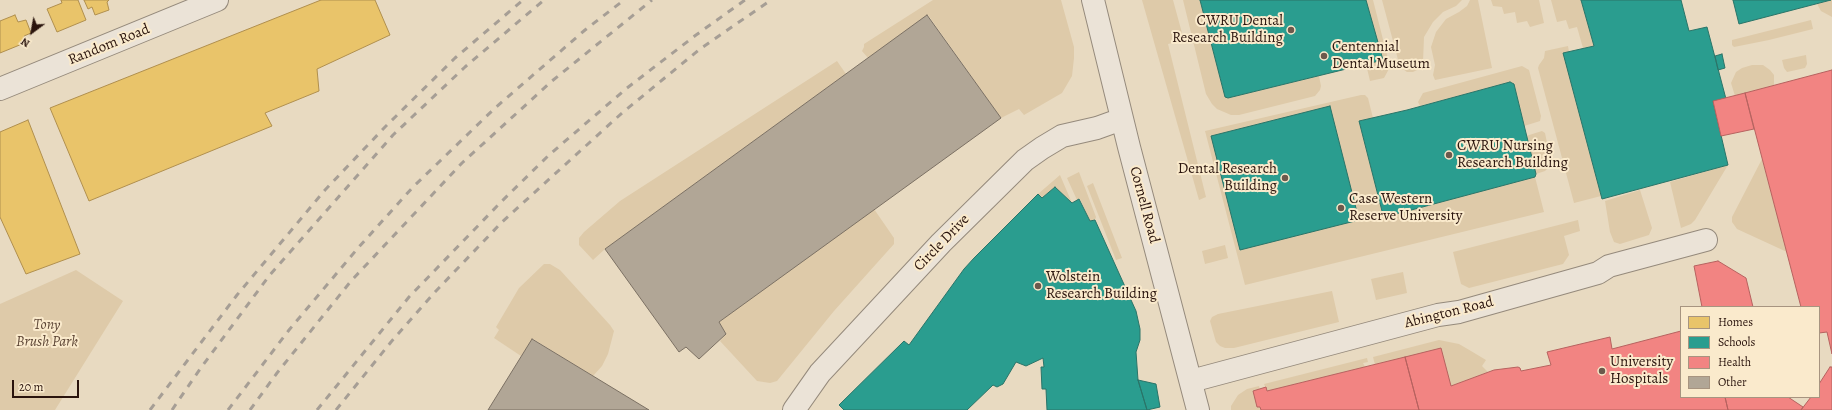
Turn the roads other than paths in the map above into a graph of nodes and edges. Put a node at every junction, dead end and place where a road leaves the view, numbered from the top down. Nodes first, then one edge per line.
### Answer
1 (217, 0) edge
2 (1093, 0) edge
3 (0, 89) edge
4 (1122, 119) junction
5 (1706, 240) dead end
6 (1191, 381) junction
7 (794, 410) edge
8 (1198, 410) edge

1 - 3 street, Random Road
2 - 4 street, Cornell Road
4 - 6 street, Cornell Road
4 - 7 street, Circle Drive
5 - 6 street, Abington Road
6 - 8 street, Cornell Road

